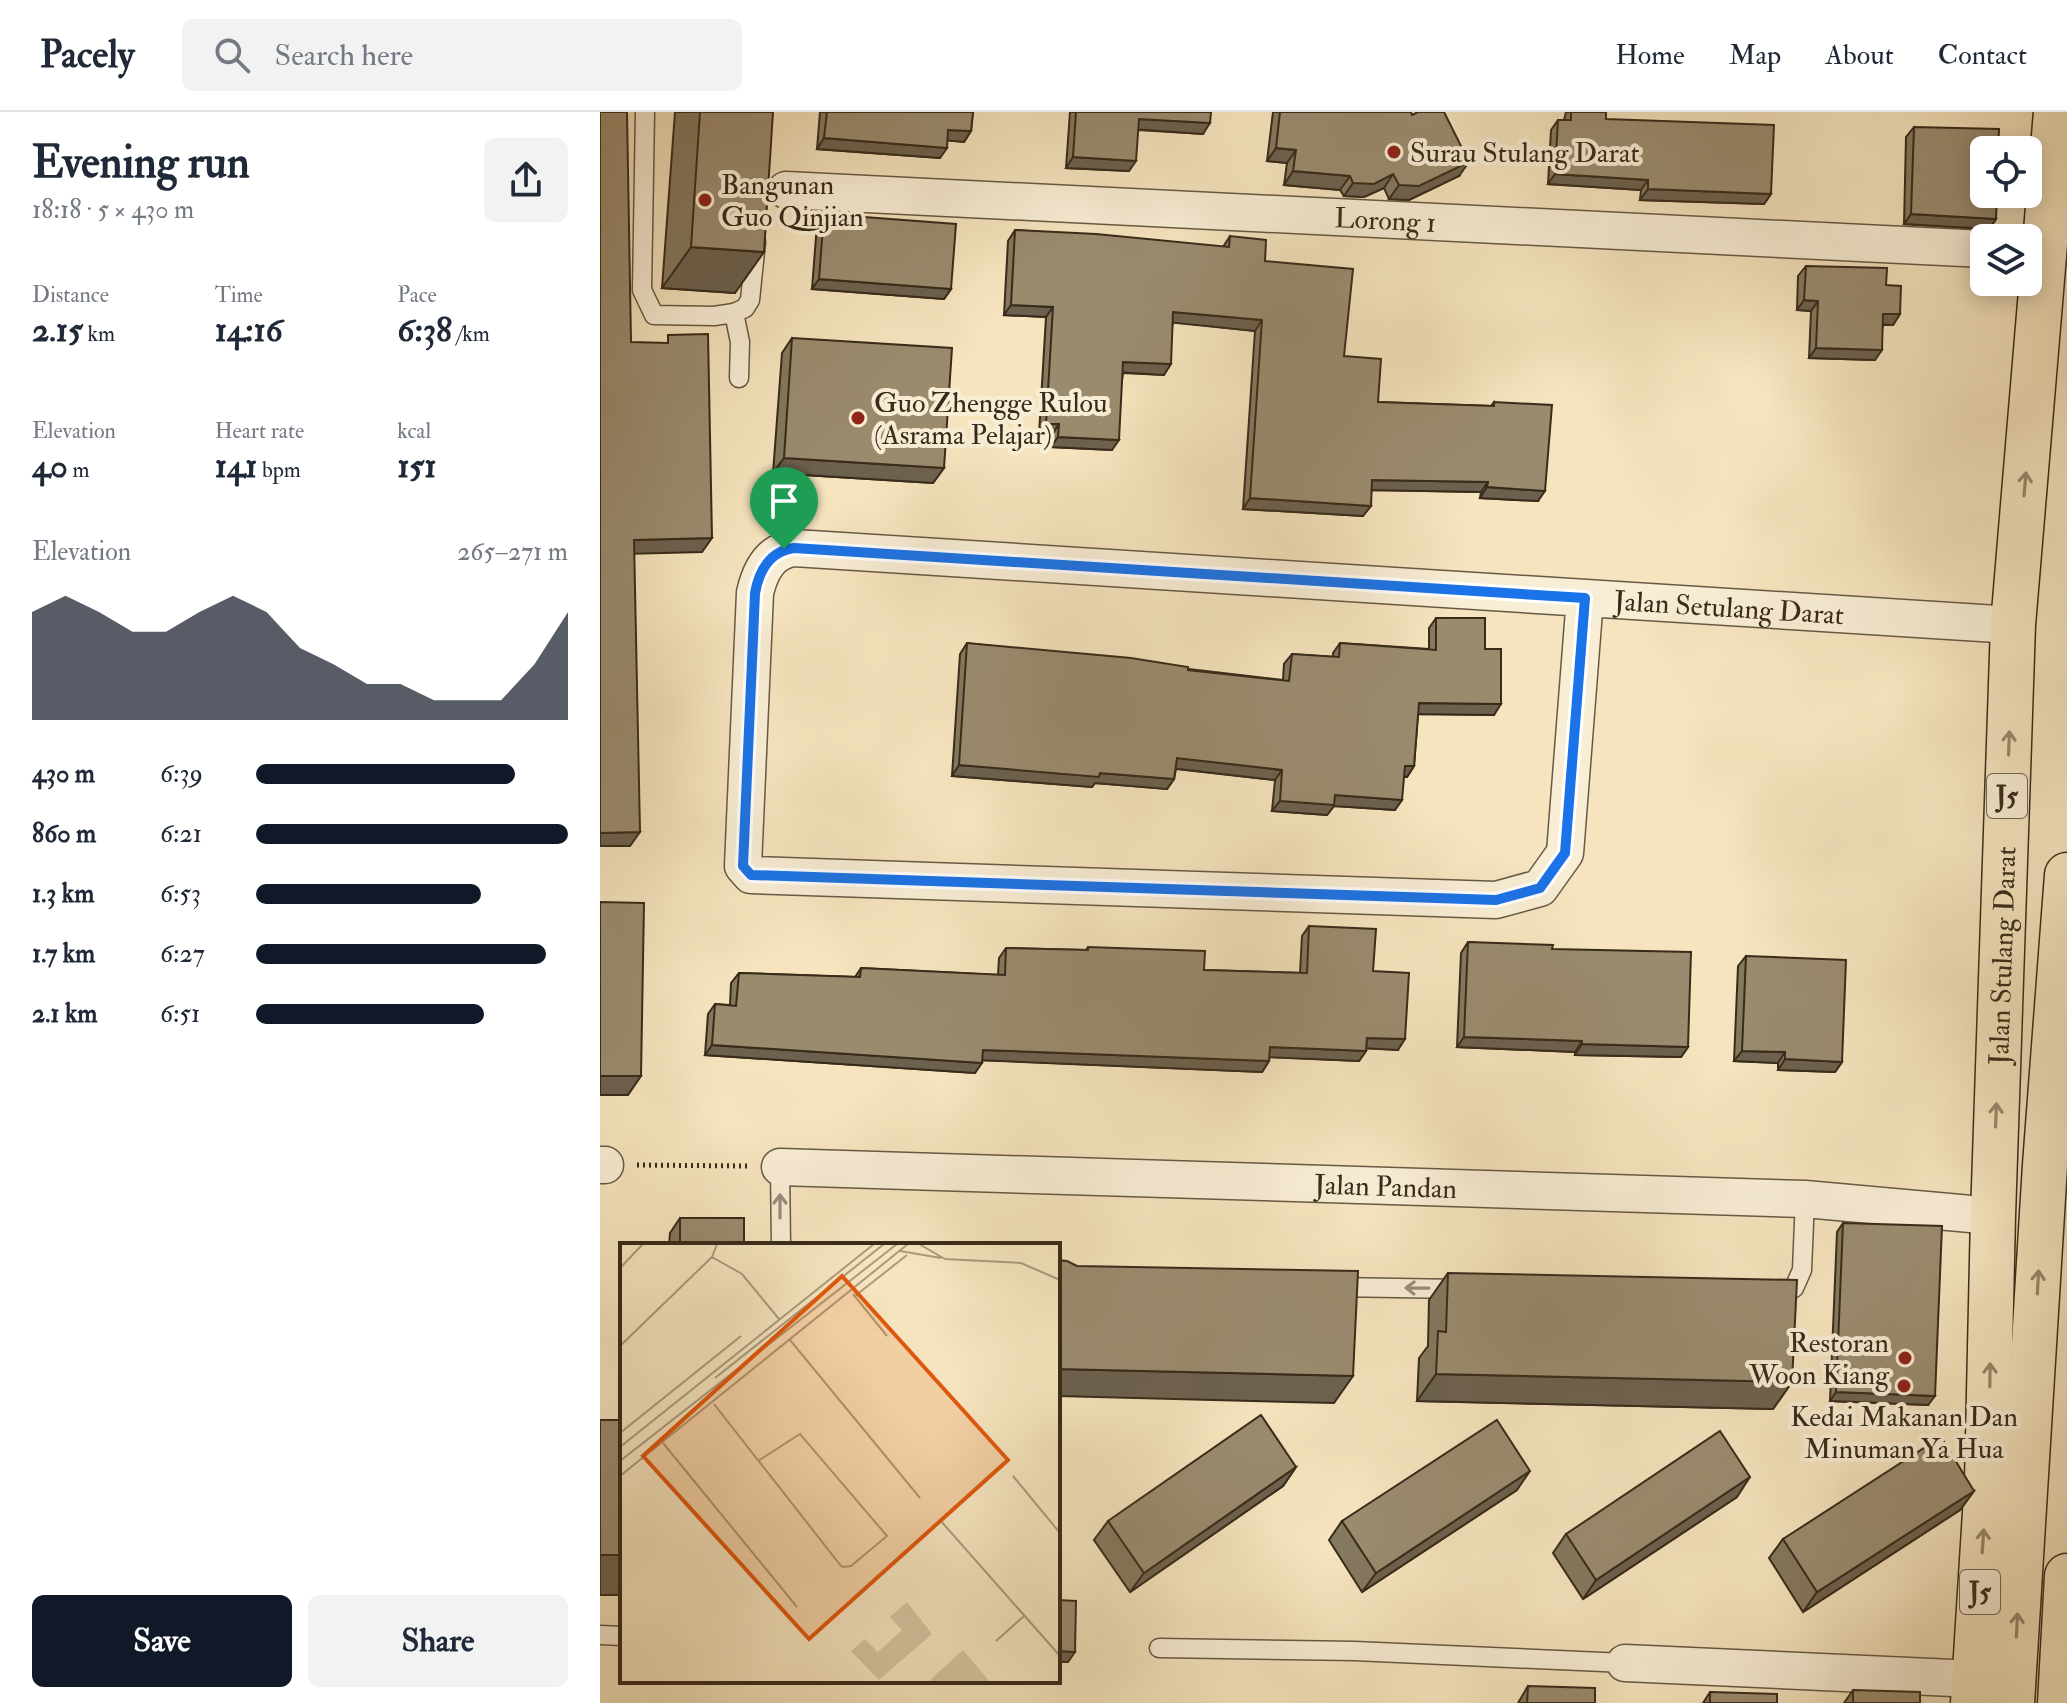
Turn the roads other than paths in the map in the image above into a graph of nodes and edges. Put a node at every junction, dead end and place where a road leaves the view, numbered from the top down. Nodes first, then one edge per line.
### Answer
1 (645, 112) edge
2 (2056, 112) edge
3 (786, 190) dead end
4 (2040, 224) edge
5 (757, 229) edge
6 (1970, 248) edge
7 (2033, 296) edge
8 (734, 313) junction
9 (739, 378) dead end
10 (1585, 598) junction
11 (2013, 625) junction
12 (2067, 875) edge
13 (780, 1167) joint
14 (1805, 1199) junction
15 (1993, 1216) junction
16 (781, 1243) edge
17 (1310, 1286) edge
18 (1483, 1289) edge
19 (1766, 1295) edge
20 (2067, 1576) edge
21 (600, 1635) edge
22 (620, 1636) edge
23 (1159, 1648) dead end
24 (1625, 1663) joint
25 (1929, 1690) edge
26 (1974, 1691) edge
27 (2012, 1703) edge
28 (2060, 1703) edge

1 - 8 lane
2 - 4 main road, Jalan Stulang Darat / J5
3 - 6 street, Lorong 1
5 - 8 lane
11 -> 7 main road, Jalan Stulang Darat / J5
8 - 9 lane
10 - 10 street, Jalan Setulang Darat
10 - 11 street, Jalan Setulang Darat
15 -> 11 main road, Jalan Stulang Darat / J5
27 -> 12 main road
13 - 14 street, Jalan Pandan
16 -> 13 lane
14 - 15 street, Jalan Pandan
14 - 19 lane
26 -> 15 main road, Jalan Stulang Darat / J5
18 -> 17 lane
20 - 28 main road
21 - 22 lane
23 - 24 lane
24 - 25 street
25 - 26 street

